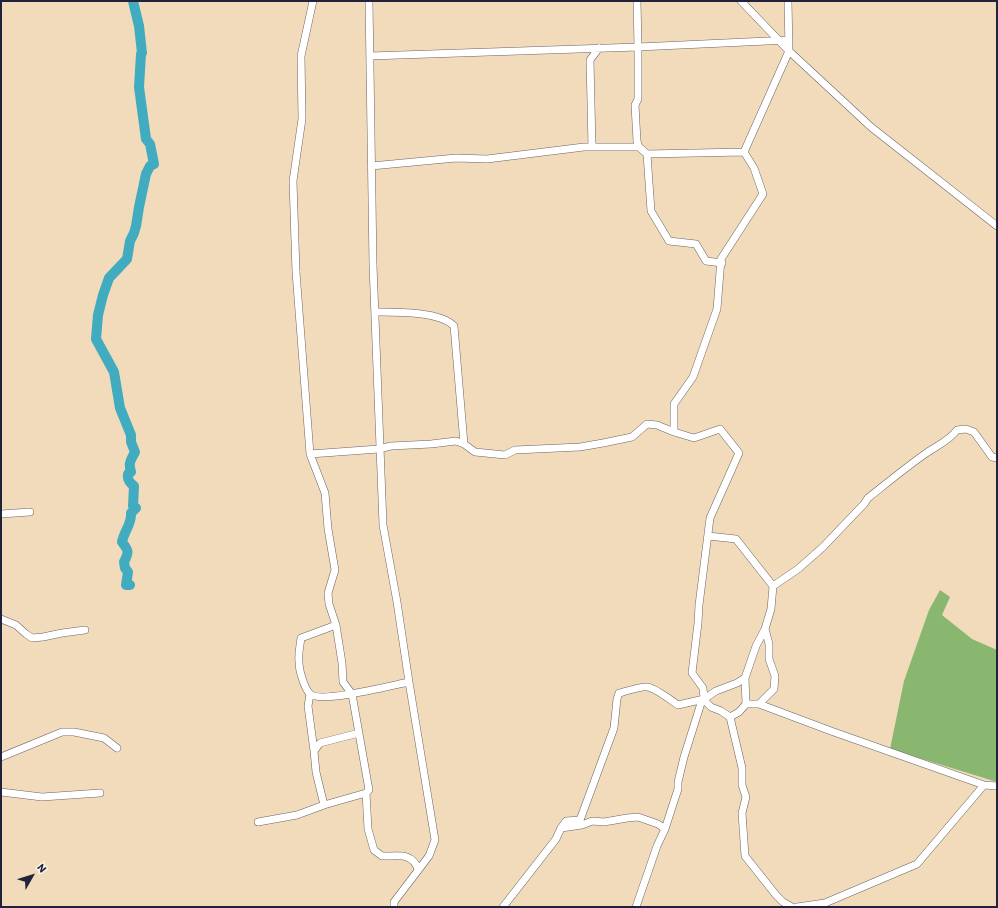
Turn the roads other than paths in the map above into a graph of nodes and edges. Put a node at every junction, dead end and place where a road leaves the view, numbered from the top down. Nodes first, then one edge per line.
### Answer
1 (308, 1) edge
2 (313, 1) edge
3 (369, 1) edge
4 (637, 1) edge
5 (741, 1) edge
6 (788, 1) edge
7 (311, 9) junction
8 (779, 40) junction
9 (789, 40) junction
10 (638, 47) junction
11 (599, 48) junction
12 (789, 51) junction
13 (370, 56) junction
14 (592, 147) junction
15 (639, 147) junction
16 (744, 152) junction
17 (647, 154) junction
18 (371, 166) junction
19 (997, 226) edge
20 (722, 263) junction
21 (375, 312) junction
22 (674, 432) junction
23 (464, 444) junction
24 (379, 449) junction
25 (310, 454) junction
26 (997, 458) edge
27 (30, 512) dead end
28 (1, 514) edge
29 (708, 536) junction
30 (773, 586) junction
31 (1, 619) edge
32 (336, 625) junction
33 (85, 630) dead end
34 (765, 630) junction
35 (745, 678) junction
36 (409, 682) junction
37 (310, 694) junction
38 (352, 694) junction
39 (703, 699) junction
40 (746, 704) junction
41 (759, 704) junction
42 (730, 717) junction
43 (359, 733) junction
44 (117, 748) dead end
45 (314, 752) junction
46 (1, 757) edge
47 (984, 785) junction
48 (997, 786) edge
49 (1, 792) edge
50 (100, 793) dead end
51 (366, 793) junction
52 (324, 805) junction
53 (258, 822) dead end
54 (561, 828) junction
55 (665, 829) junction
56 (418, 869) junction
57 (394, 907) edge
58 (503, 907) edge
59 (636, 907) edge
60 (792, 907) edge
61 (797, 907) edge

1 - 7 street
2 - 7 street
3 - 13 street
4 - 10 street
5 - 8 street
6 - 9 street
7 - 25 street
8 - 9 street
8 - 10 street
8 - 12 street
9 - 12 street
10 - 11 street
10 - 15 street
11 - 13 street
11 - 14 street
12 - 16 street
12 - 19 street
13 - 18 street
14 - 15 street
14 - 18 street
15 - 17 street
16 - 17 street
16 - 20 street
17 - 20 street
18 - 21 street
20 - 22 street
21 - 23 street
21 - 24 street
22 - 23 street
22 - 29 street
23 - 24 street
24 - 25 street
24 - 36 street
25 - 32 street
26 - 30 street
27 - 28 street
29 - 30 street
29 - 39 street
30 - 34 street
31 - 33 street
32 - 37 street
32 - 38 street
34 - 35 street
34 - 41 street
35 - 39 street
35 - 40 street
36 - 38 street
36 - 56 street
37 - 38 street
37 - 45 street
38 - 43 street
39 - 42 street
39 - 54 street
39 - 55 street
40 - 41 street
40 - 42 street
41 - 47 street
42 - 60 street
43 - 45 street
43 - 51 street
44 - 46 street
45 - 52 street
47 - 48 street
47 - 61 street
49 - 50 street
51 - 52 street
51 - 56 street
52 - 53 street
54 - 55 street
54 - 58 street
55 - 59 street
56 - 57 street

